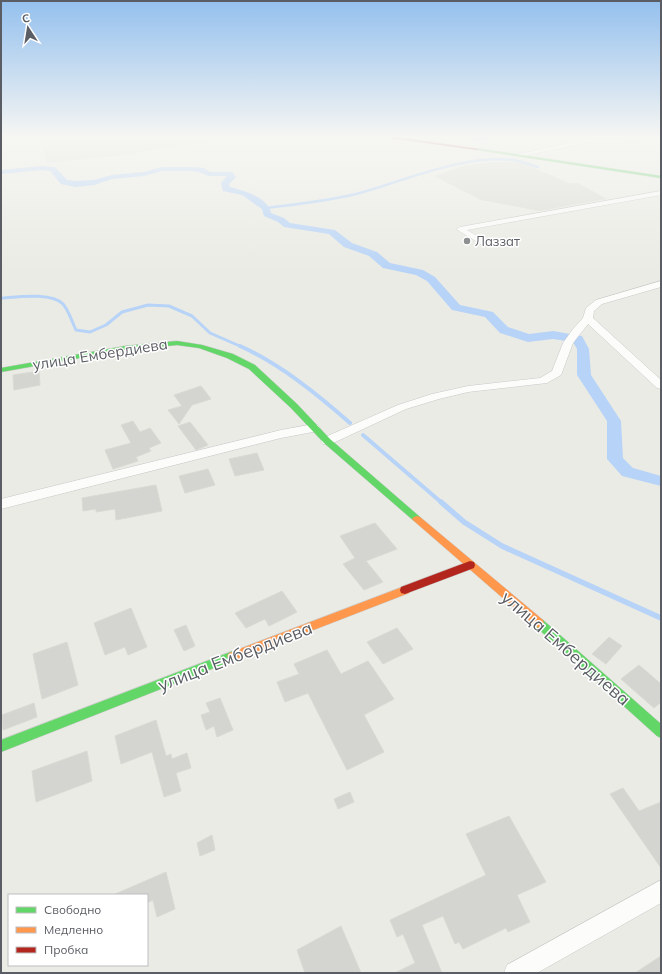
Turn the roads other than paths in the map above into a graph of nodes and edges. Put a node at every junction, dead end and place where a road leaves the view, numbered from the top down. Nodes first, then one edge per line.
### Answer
1 (661, 193) edge
2 (484, 244) dead end
3 (661, 284) edge
4 (588, 319) junction
5 (1, 370) edge
6 (661, 386) edge
7 (314, 428) junction
8 (327, 441) junction
9 (1, 504) edge
10 (470, 565) junction
11 (661, 732) edge
12 (1, 746) edge
13 (661, 891) edge
14 (515, 973) edge

1 - 2 street
3 - 4 street
4 - 6 street
4 - 8 street
5 - 7 street, улица Ембердиева
7 - 8 street, улица Ембердиева
7 - 9 street
8 - 10 street, улица Ембердиева
10 - 11 street, улица Ембердиева
10 - 12 street, улица Ембердиева
13 - 14 street

